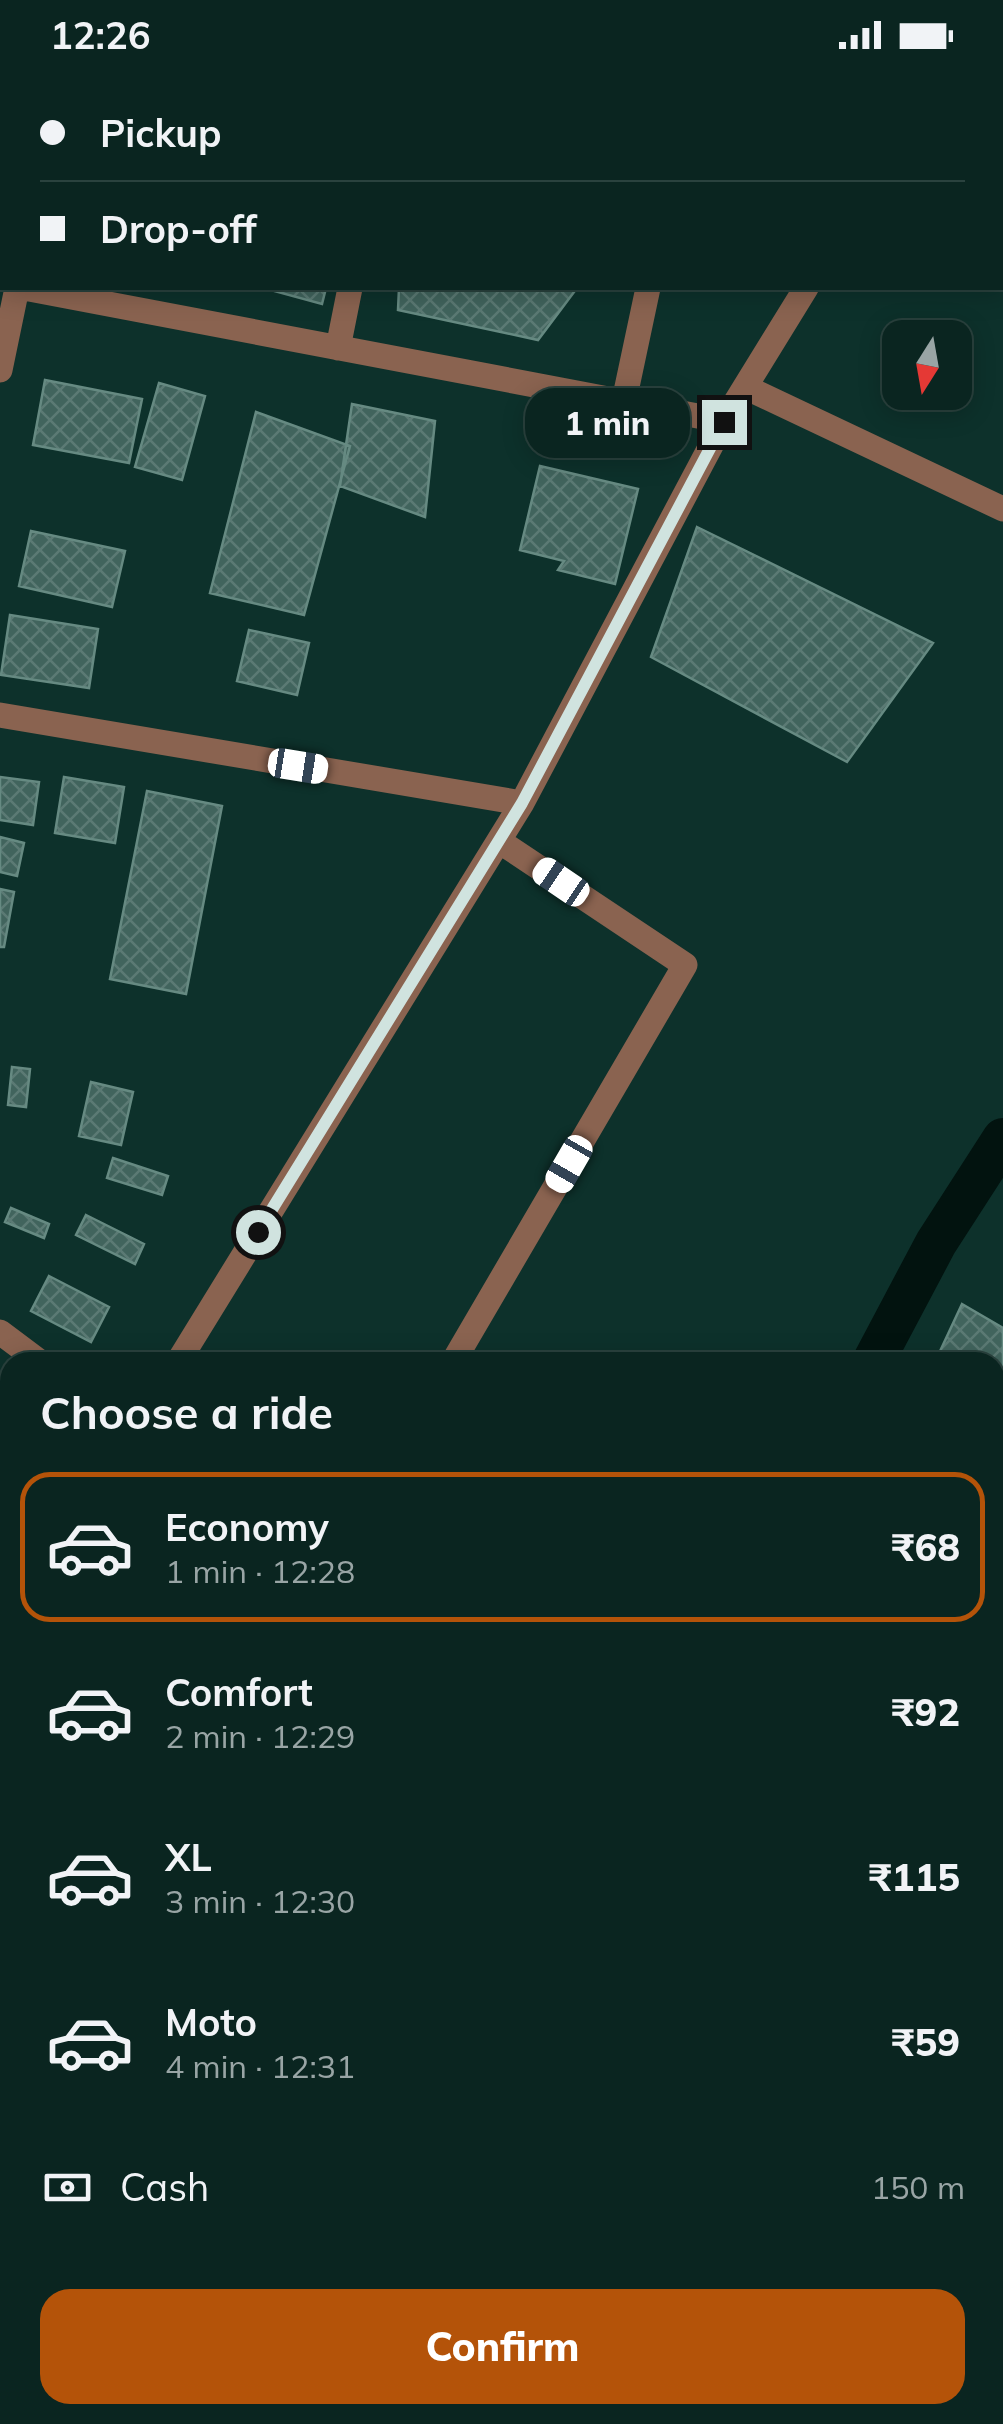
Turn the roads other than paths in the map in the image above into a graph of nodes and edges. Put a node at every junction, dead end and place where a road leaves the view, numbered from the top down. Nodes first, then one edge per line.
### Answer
1 (17, 290) edge
2 (34, 290) edge
3 (350, 290) edge
4 (648, 290) edge
5 (805, 290) edge
6 (338, 348) junction
7 (0, 370) edge
8 (745, 387) junction
9 (624, 401) junction
10 (724, 422) junction
11 (1003, 510) edge
12 (0, 715) edge
13 (522, 803) junction
14 (499, 841) junction
15 (0, 1332) edge
16 (27, 1352) edge
17 (184, 1352) edge
18 (459, 1352) edge

1 - 7 street
2 - 6 street
3 - 6 street
4 - 9 street
5 - 8 street
6 - 9 street
8 - 10 street
8 - 11 street
9 - 10 street
10 - 13 street
12 - 13 street
13 - 14 street
14 - 17 street
14 - 18 street
15 - 16 street

